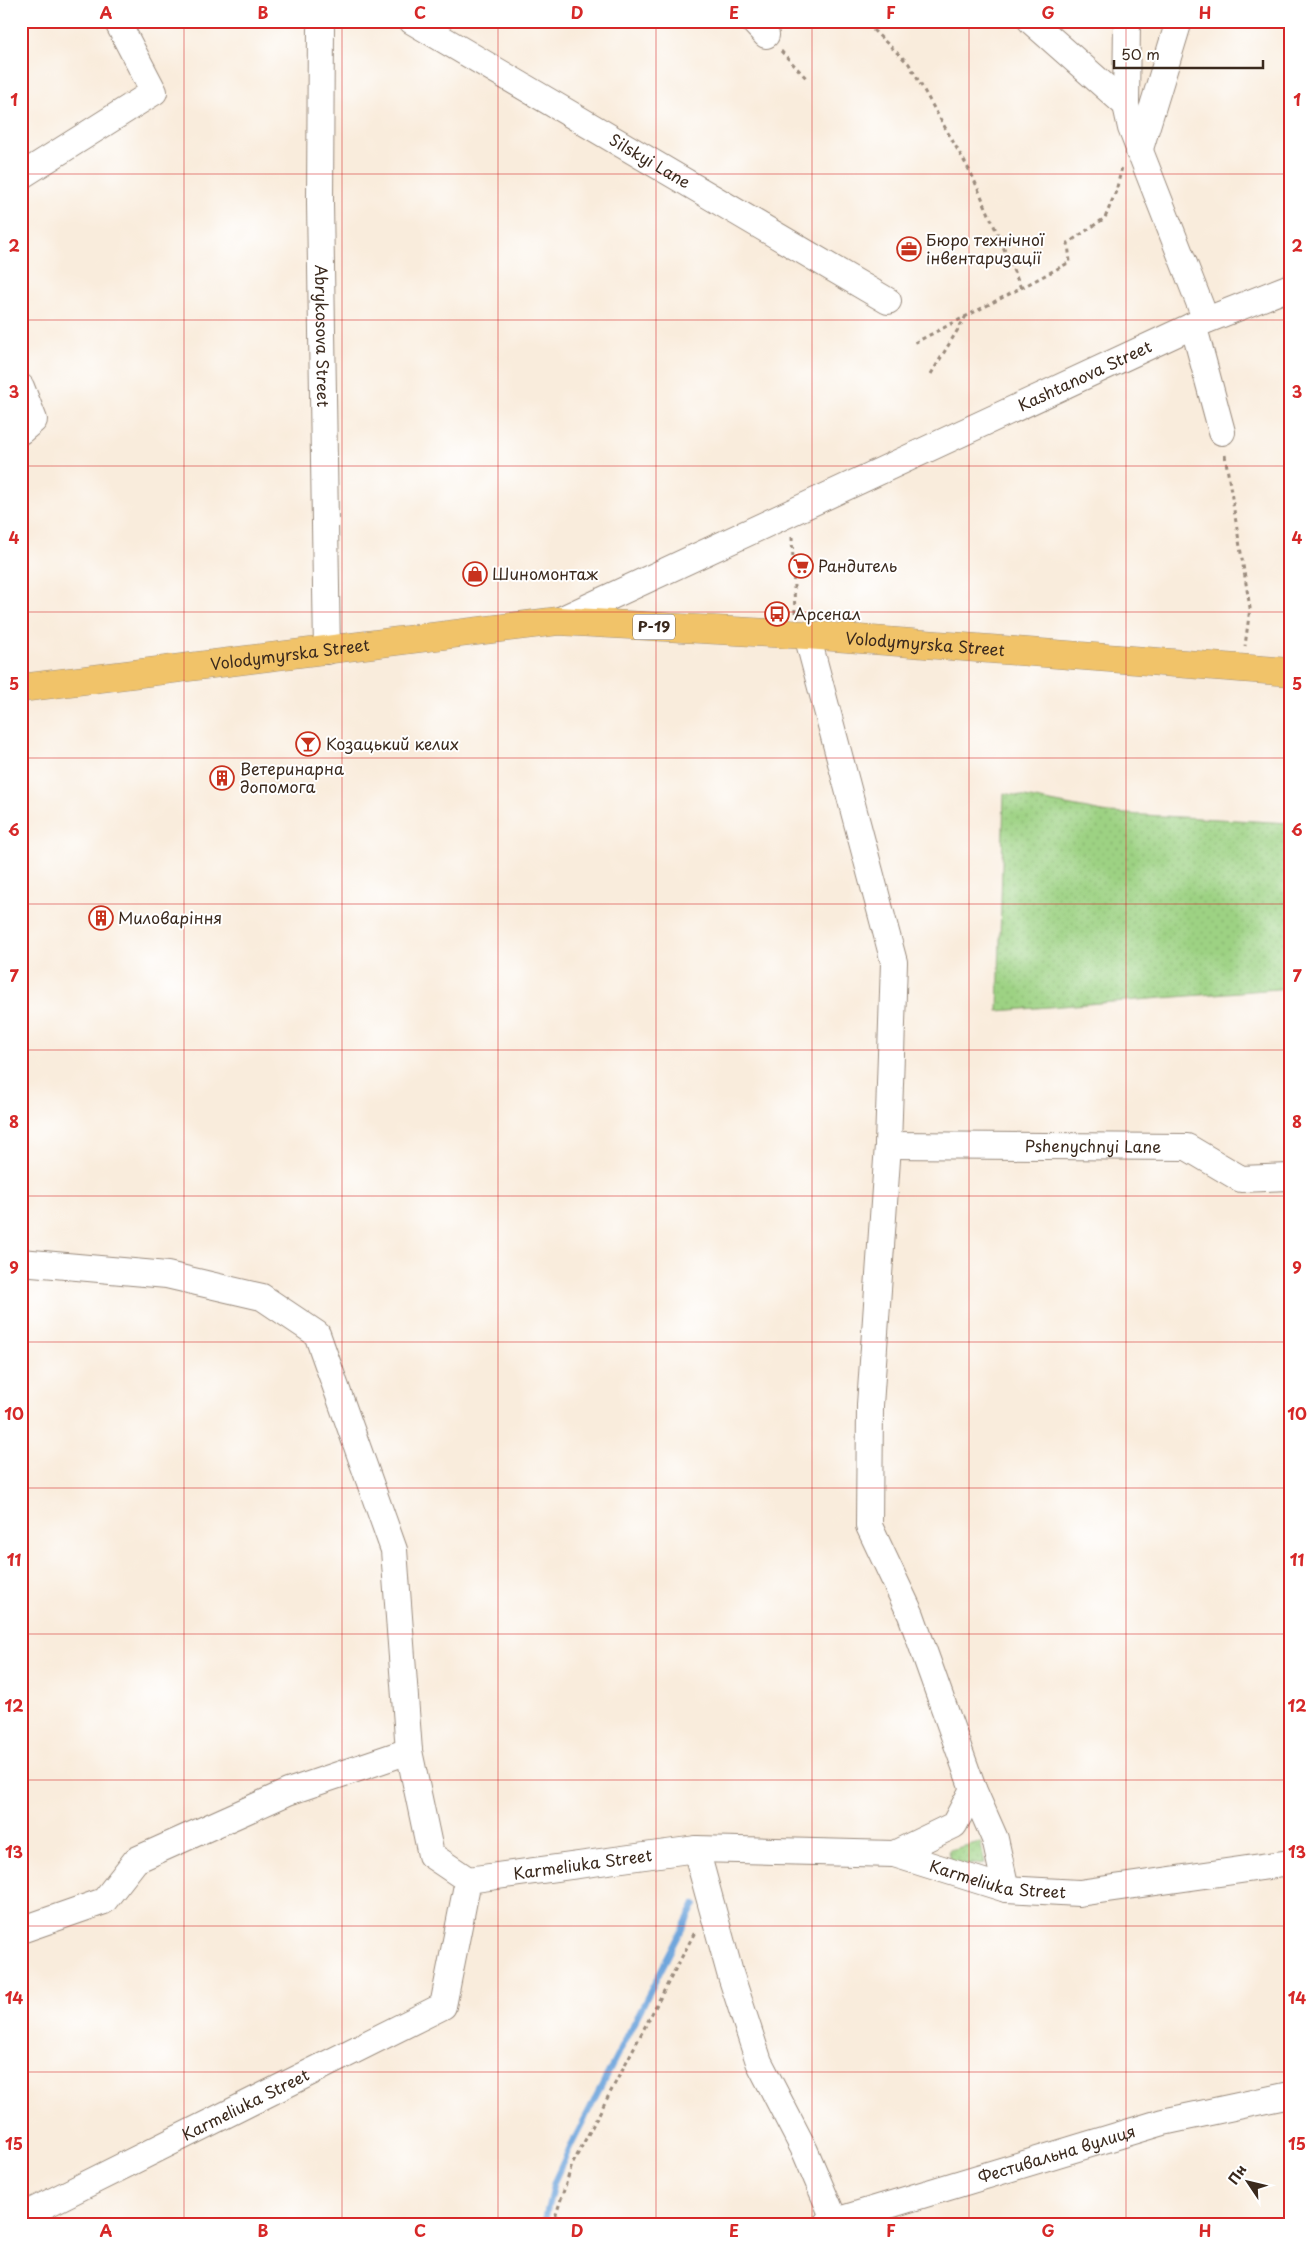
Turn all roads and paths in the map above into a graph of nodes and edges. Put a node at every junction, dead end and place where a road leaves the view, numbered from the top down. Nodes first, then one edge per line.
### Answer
1 (117, 21) edge
2 (321, 21) edge
3 (412, 21) edge
4 (1031, 21) edge
5 (1127, 21) edge
6 (1179, 21) edge
7 (759, 28) edge
8 (873, 30) dead end
9 (808, 80) dead end
10 (1126, 105) junction
11 (1131, 158) junction
12 (21, 176) edge
13 (1290, 287) edge
14 (1021, 288) junction
15 (888, 301) dead end
16 (967, 316) junction
17 (1199, 323) junction
18 (914, 343) dead end
19 (932, 374) dead end
20 (21, 387) edge
21 (21, 431) edge
22 (963, 432) joint
23 (1222, 432) joint
24 (792, 531) dead end
25 (558, 621) junction
26 (801, 627) junction
27 (327, 651) junction
28 (1244, 656) dead end
29 (1290, 672) edge
30 (21, 688) edge
31 (888, 1145) junction
32 (1290, 1177) edge
33 (21, 1262) edge
34 (409, 1751) junction
35 (973, 1790) junction
36 (696, 1849) junction
37 (894, 1854) junction
38 (1290, 1863) edge
39 (468, 1880) junction
40 (1006, 1889) junction
41 (712, 1901) junction
42 (21, 1930) edge
43 (1290, 2095) edge
44 (21, 2217) edge
45 (830, 2222) edge
46 (553, 2224) edge

1 - 12 street
2 - 27 street, Abrykosova Street
3 - 15 street, Silskyi Lane
4 - 10 street
5 - 10 street
6 - 11 street
7 - 9 path
8 - 14 path
10 - 11 street
11 - 14 path
11 - 17 street
13 - 17 street, Kashtanova Street
14 - 16 path
16 - 18 path
16 - 19 path
17 - 22 street, Kashtanova Street
17 - 23 street
20 - 21 street
22 - 25 street, Volodymyrska Street
23 - 28 path
24 - 26 path
25 - 26 main road, Volodymyrska Street / Р-19
25 - 27 main road, Volodymyrska Street / Р-19
26 - 29 main road, Volodymyrska Street / Р-19
26 - 31 street
27 - 30 main road, Volodymyrska Street / Р-19
31 - 32 street, Pshenychnyi Lane
31 - 35 street
33 - 34 street
34 - 39 street
34 - 42 street
35 - 37 street
35 - 40 street
36 - 37 street, Karmeliuka Street
36 - 39 street, Karmeliuka Street
36 - 41 street
37 - 40 street, Karmeliuka Street
38 - 40 street, Karmeliuka Street
39 - 44 street, Karmeliuka Street
41 - 45 street
41 - 46 path
43 - 45 street, Фестивальна вулиця

